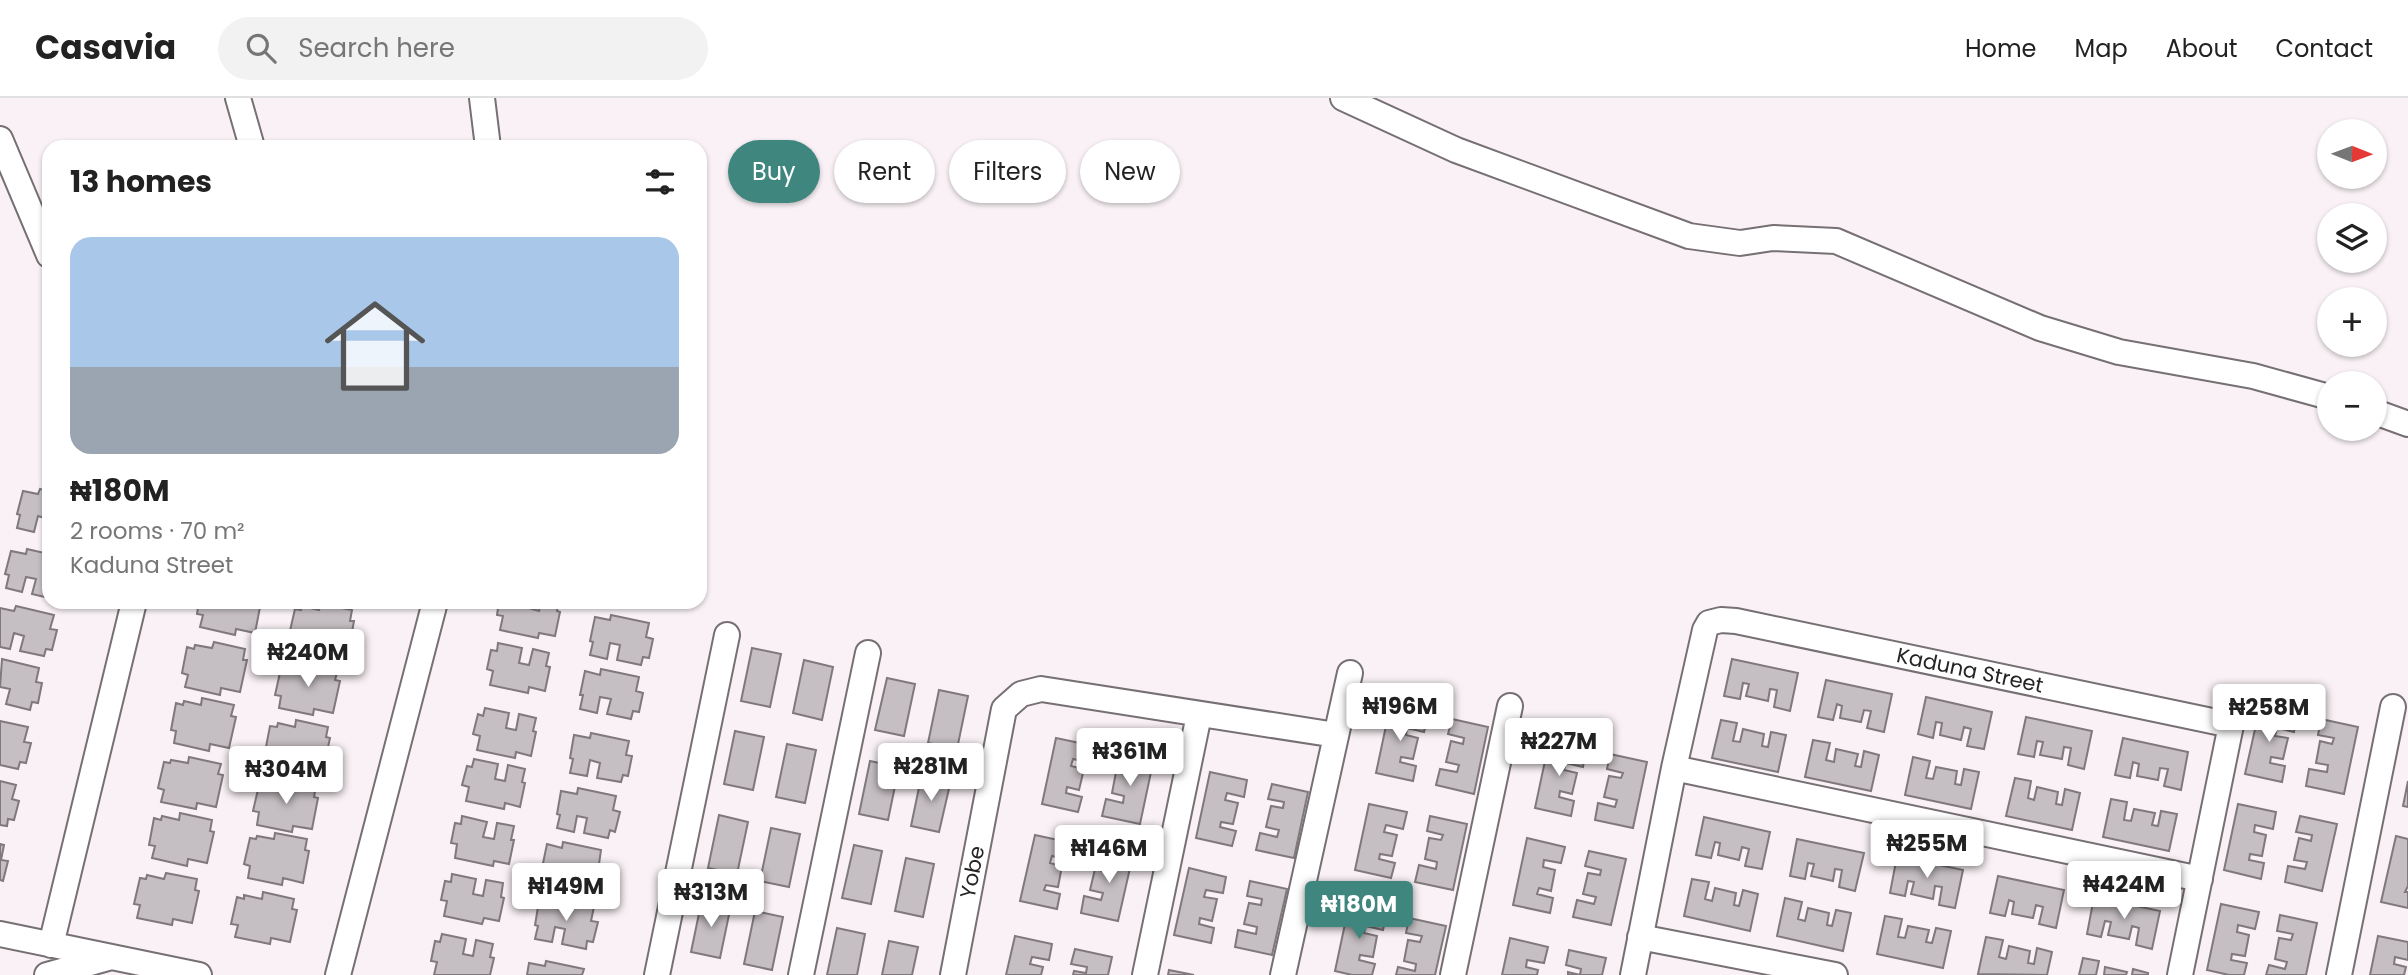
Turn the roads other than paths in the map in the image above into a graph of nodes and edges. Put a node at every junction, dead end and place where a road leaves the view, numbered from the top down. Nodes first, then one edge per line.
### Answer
1 (238, 98) edge
2 (1343, 98) edge
3 (486, 99) edge
4 (0, 139) edge
5 (250, 140) edge
6 (488, 140) edge
7 (42, 238) edge
8 (2317, 394) edge
9 (2387, 416) edge
10 (2408, 424) edge
11 (132, 609) edge
12 (433, 609) edge
13 (727, 635) dead end
14 (868, 653) dead end
15 (1350, 673) dead end
16 (1510, 706) dead end
17 (2393, 707) dead end
18 (1199, 715) junction
19 (1336, 735) junction
20 (1674, 768) junction
21 (2200, 879) junction
22 (0, 934) edge
23 (1640, 937) junction
24 (51, 945) junction
25 (112, 957) junction
26 (47, 975) edge
27 (199, 975) edge
28 (338, 975) edge
29 (657, 975) edge
30 (801, 975) edge
31 (953, 975) edge
32 (1145, 975) edge
33 (1283, 975) edge
34 (1453, 975) edge
35 (1633, 975) edge
36 (1835, 975) edge
37 (2180, 975) edge
38 (2339, 975) edge

1 - 5 street
2 - 8 street
3 - 6 street
4 - 7 street
9 - 10 street
11 - 24 street
12 - 28 street
13 - 29 street
14 - 30 street
15 - 19 street
16 - 34 street
17 - 38 street
18 - 19 street
18 - 31 street, Yobe
18 - 32 street
19 - 33 street
20 - 21 street
20 - 21 street, Kaduna Street
20 - 23 street
21 - 37 street
22 - 24 street
23 - 35 street
23 - 36 street
24 - 25 street
25 - 26 street
25 - 27 street

